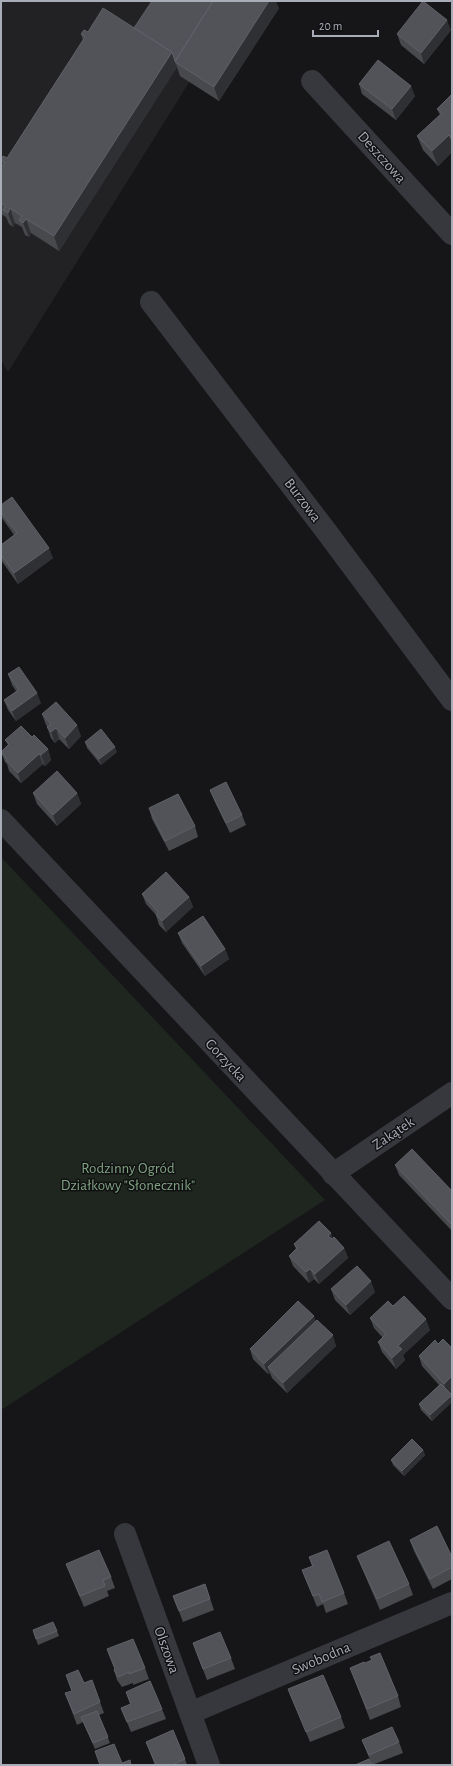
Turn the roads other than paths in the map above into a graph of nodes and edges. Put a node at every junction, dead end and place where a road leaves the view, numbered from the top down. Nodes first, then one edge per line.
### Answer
1 (312, 81) dead end
2 (452, 234) edge
3 (150, 302) dead end
4 (452, 700) edge
5 (1, 820) edge
6 (452, 1093) edge
7 (333, 1174) junction
8 (452, 1300) edge
9 (125, 1534) dead end
10 (452, 1603) edge
11 (190, 1713) junction
12 (209, 1765) edge

1 - 2 street, Deszczowa
3 - 4 street, Burzowa
5 - 7 street, Gorzycka
6 - 7 street, Zakątek
7 - 8 street, Gorzycka
9 - 11 street, Olszowa
10 - 11 street, Swobodna
11 - 12 street, Olszowa

